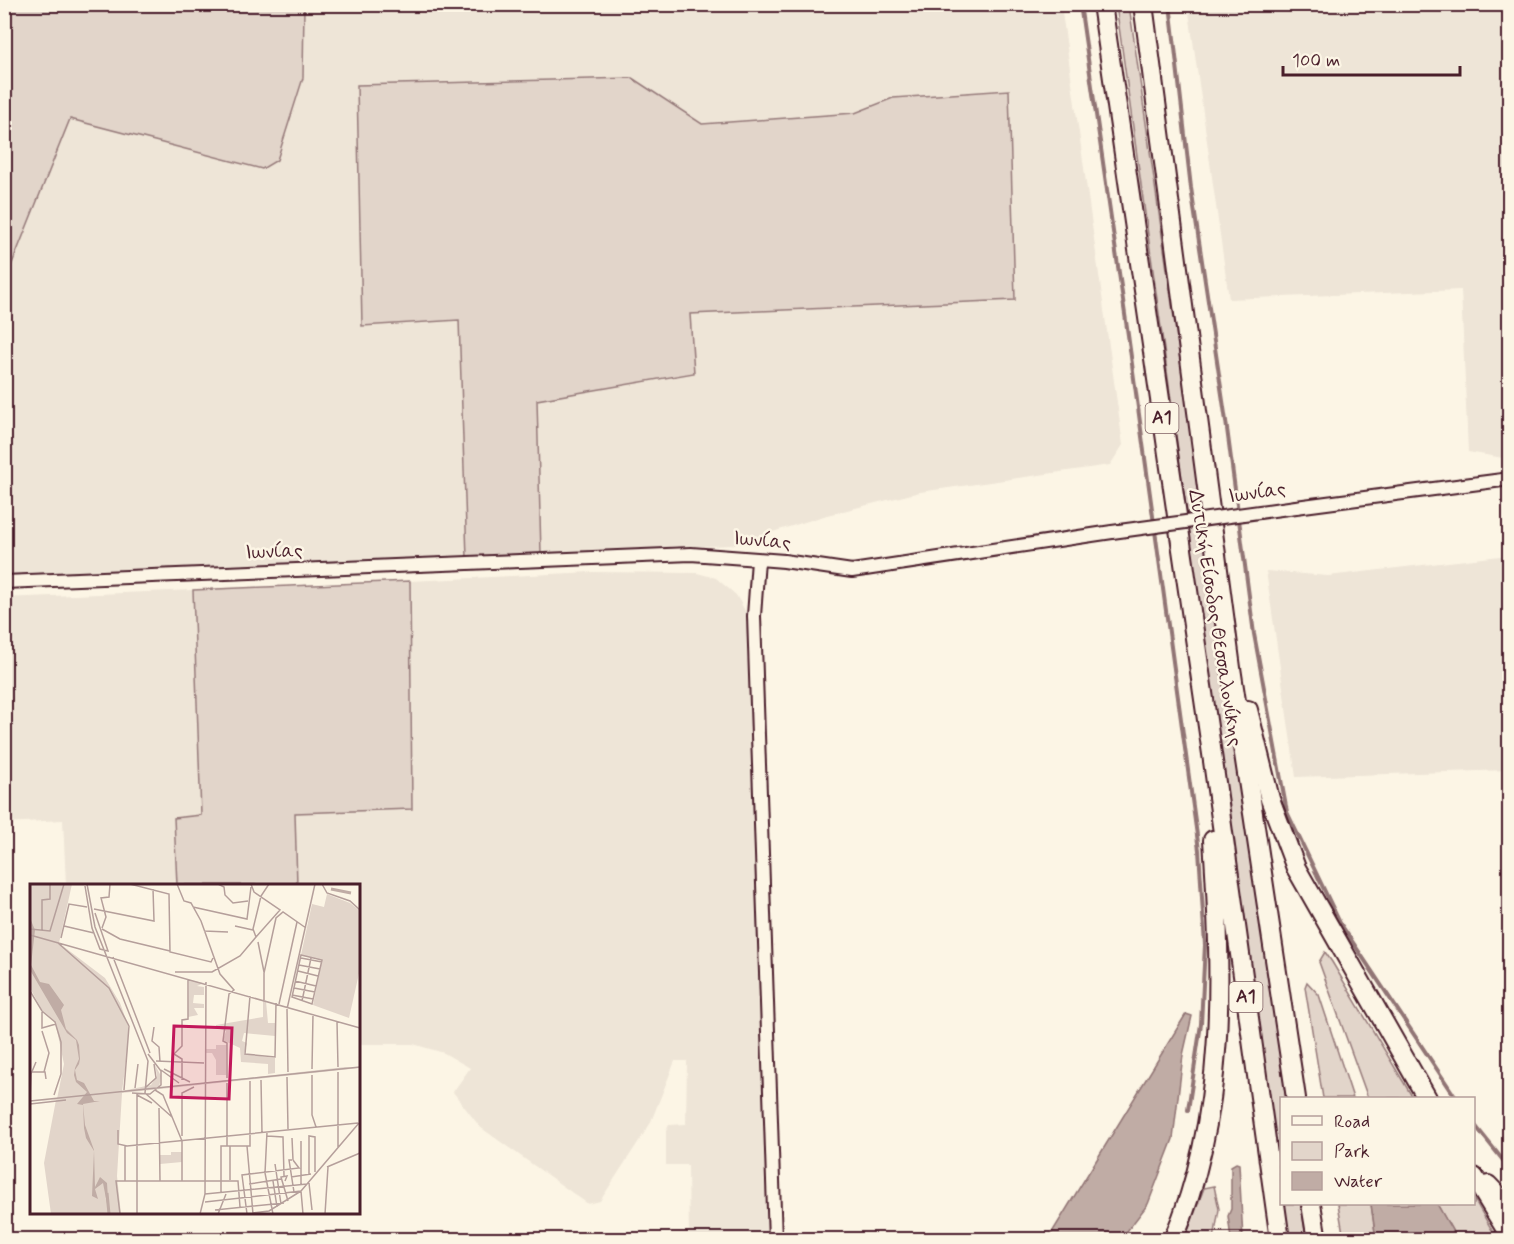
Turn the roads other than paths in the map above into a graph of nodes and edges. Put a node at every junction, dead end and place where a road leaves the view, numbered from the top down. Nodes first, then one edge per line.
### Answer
1 (1102, 4) edge
2 (1143, 4) edge
3 (1509, 479) edge
4 (758, 560) junction
5 (4, 582) edge
6 (1232, 668) junction
7 (1212, 754) junction
8 (1296, 1097) edge
9 (1426, 1097) edge
10 (1475, 1169) edge
11 (1475, 1180) edge
12 (1311, 1205) edge
13 (1509, 1208) edge
14 (1509, 1236) edge
15 (775, 1239) edge
16 (1173, 1239) edge
17 (1280, 1239) edge
18 (1317, 1239) edge

1 - 7 highway, Δυτική Είσοδος Θεσσαλονίκης / Α1
2 - 6 highway, Δυτική Είσοδος Θεσσαλονίκης / Α1
3 - 4 street, Ιωνίας, bridge
4 - 5 street, Ιωνίας
4 - 15 street
6 - 8 highway, Δυτική Είσοδος Θεσσαλονίκης / Α1
6 - 9 highway
7 - 16 highway
7 - 17 highway, Δυτική Είσοδος Θεσσαλονίκης / Α1
10 - 13 highway
11 - 14 highway
12 - 18 highway

